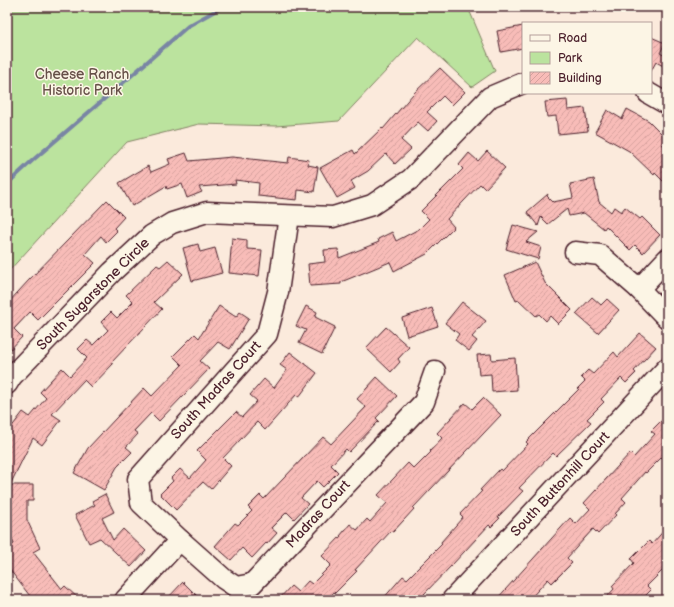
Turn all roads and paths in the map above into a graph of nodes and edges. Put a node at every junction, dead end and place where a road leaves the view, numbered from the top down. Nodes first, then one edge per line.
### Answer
1 (522, 83) edge
2 (650, 94) edge
3 (667, 104) edge
4 (289, 216) junction
5 (575, 252) dead end
6 (667, 259) edge
7 (638, 289) junction
8 (667, 318) edge
9 (667, 368) edge
10 (435, 371) dead end
11 (7, 384) edge
12 (180, 540) junction
13 (125, 600) edge
14 (452, 600) edge

1 - 4 street, South Sugarstone Circle
2 - 3 street
4 - 11 street, South Sugarstone Circle
4 - 12 street, South Madras Court
5 - 7 street
6 - 7 street
7 - 8 street
9 - 14 street, South Buttonhill Court
10 - 12 street, Madras Court
12 - 13 street

